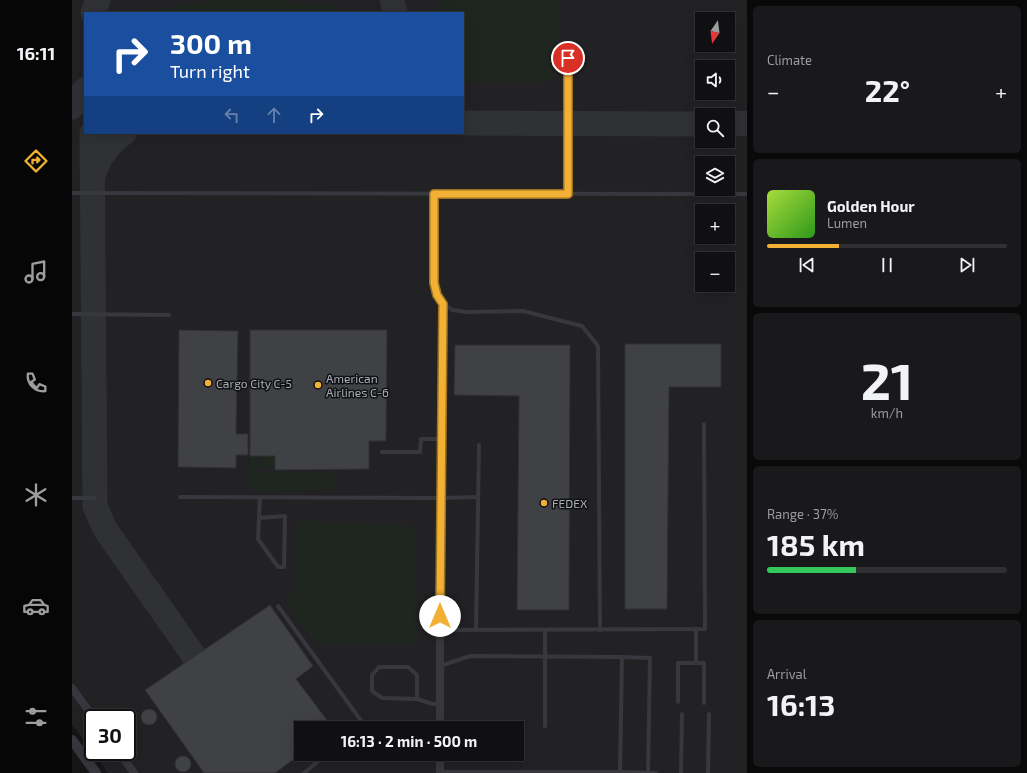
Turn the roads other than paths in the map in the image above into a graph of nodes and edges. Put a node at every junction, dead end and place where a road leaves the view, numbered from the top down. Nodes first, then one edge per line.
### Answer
1 (568, 58) dead end
2 (72, 193) edge
3 (434, 194) junction
4 (568, 194) junction
5 (747, 194) edge
6 (443, 304) junction
7 (72, 314) edge
8 (169, 315) dead end
9 (704, 424) dead end
10 (441, 438) junction
11 (479, 445) dead end
12 (382, 452) dead end
13 (180, 496) dead end
14 (260, 497) junction
15 (478, 497) junction
16 (72, 498) edge
17 (94, 498) dead end
18 (440, 498) junction
19 (259, 518) junction
20 (278, 606) dead end
21 (696, 629) junction
22 (440, 630) junction
23 (476, 630) junction
24 (545, 630) junction
25 (600, 630) junction
26 (546, 657) junction
27 (622, 657) junction
28 (696, 662) junction
29 (440, 666) junction
30 (73, 693) edge
31 (417, 699) junction
32 (678, 702) dead end
33 (704, 703) dead end
34 (440, 704) junction
35 (86, 709) edge
36 (682, 714) dead end
37 (709, 714) dead end
38 (361, 721) edge
39 (440, 721) edge
40 (545, 726) dead end
41 (72, 740) edge
42 (125, 761) edge
43 (319, 761) edge
44 (440, 761) edge
45 (595, 772) edge
46 (620, 772) edge
47 (96, 773) edge
48 (134, 773) edge
49 (304, 773) edge
50 (440, 773) edge
51 (648, 773) edge
52 (656, 773) edge
53 (681, 773) edge
54 (708, 773) edge

1 - 4 lane
2 - 3 lane
3 - 4 lane
3 - 6 lane
4 - 5 lane
6 - 10 lane
6 - 25 lane
7 - 8 lane
9 - 21 lane
10 - 12 lane
10 - 18 lane
11 - 15 lane
13 - 14 lane
14 - 18 lane
14 - 19 lane
15 - 18 lane
15 - 23 lane
16 - 17 lane
18 - 22 street
19 - 19 lane
20 - 38 lane
21 - 25 lane
21 - 28 lane
22 - 23 lane
22 - 29 street
23 - 24 lane
24 - 25 lane
24 - 26 lane
26 - 27 lane
26 - 29 lane
26 - 40 lane
27 - 46 lane
27 - 51 lane
28 - 32 lane
28 - 33 lane
29 - 34 street
30 - 35 street
31 - 31 lane
31 - 34 lane
34 - 39 street
36 - 53 lane
37 - 54 lane
41 - 47 street
42 - 48 street
43 - 49 lane
44 - 50 street
45 - 46 lane
45 - 50 lane
46 - 51 lane
51 - 52 lane

